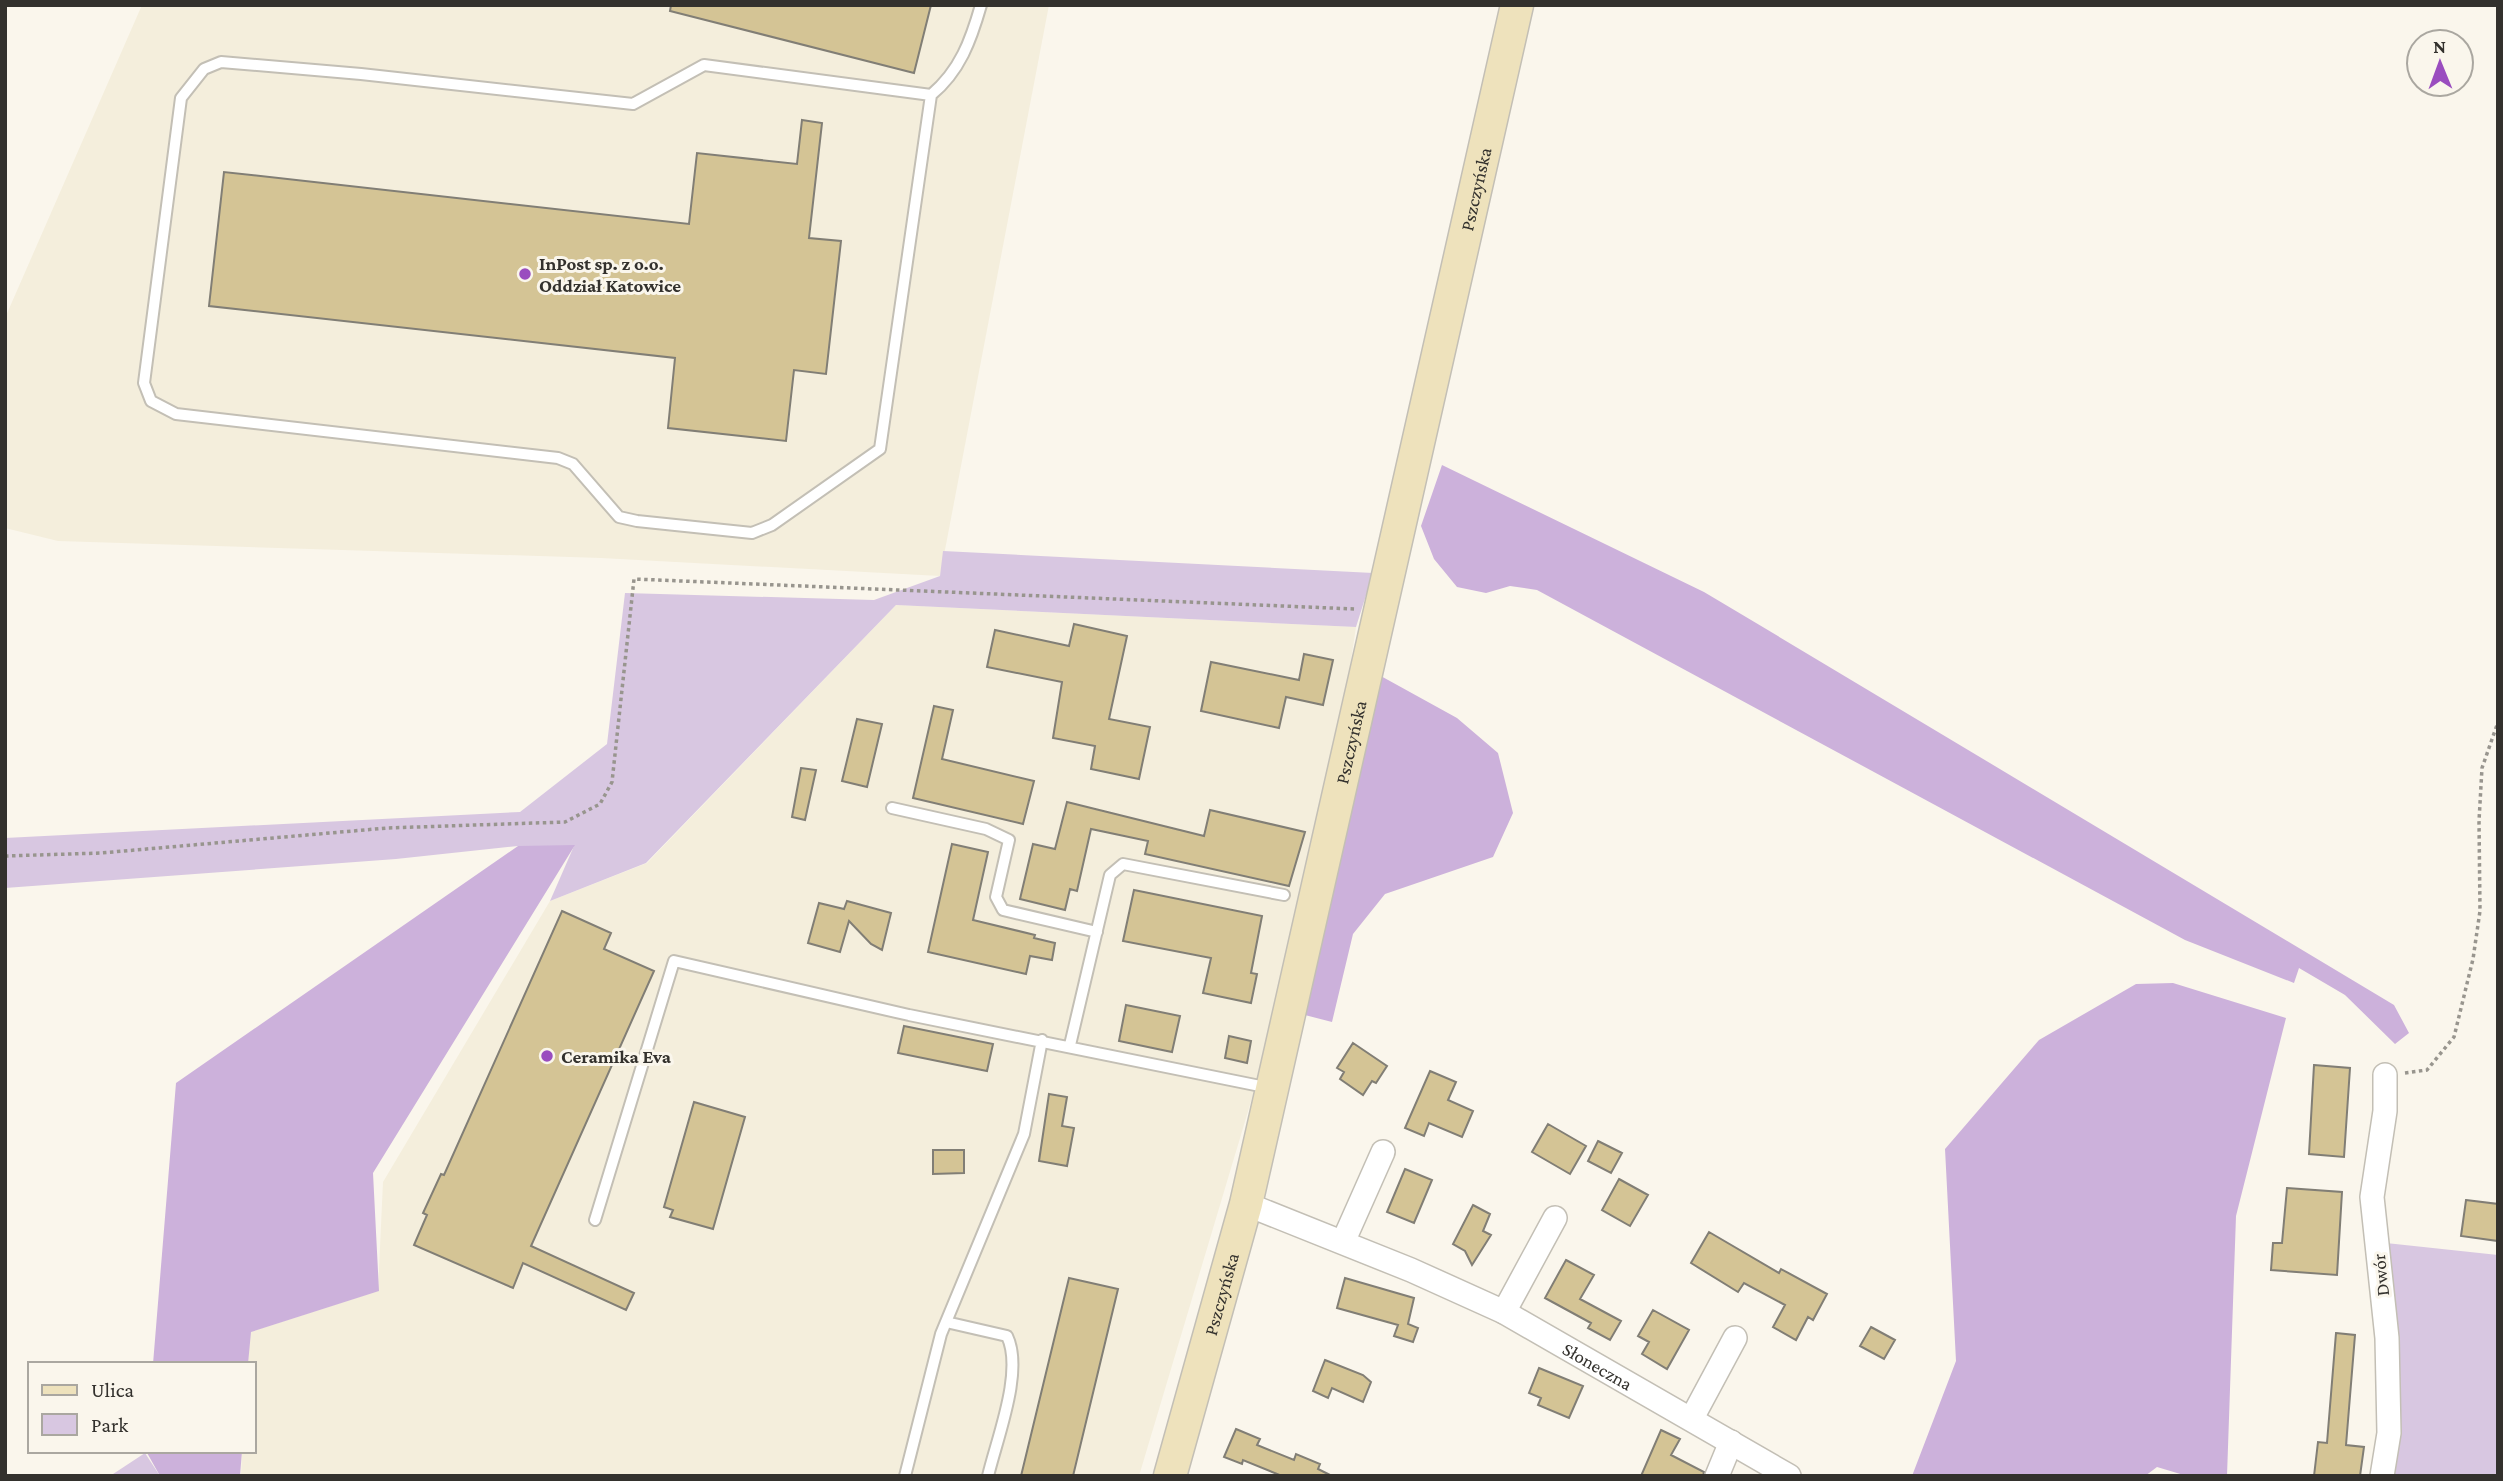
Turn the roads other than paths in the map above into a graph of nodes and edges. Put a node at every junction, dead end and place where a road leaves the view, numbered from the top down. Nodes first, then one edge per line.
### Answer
1 (981, 5) edge
2 (1517, 5) edge
3 (932, 95) junction
4 (892, 808) dead end
5 (1284, 895) dead end
6 (1097, 932) junction
7 (1042, 1040) junction
8 (1070, 1045) junction
9 (2385, 1075) road end
10 (1273, 1088) junction
11 (1382, 1152) dead end
12 (1246, 1204) junction
13 (1555, 1218) dead end
14 (595, 1220) dead end
15 (1343, 1242) junction
16 (1504, 1312) junction
17 (946, 1322) junction
18 (1735, 1338) dead end
19 (1692, 1418) junction
20 (1731, 1442) junction
21 (905, 1476) edge
22 (988, 1476) edge
23 (1170, 1476) edge
24 (1717, 1476) edge
25 (1789, 1476) edge
26 (2382, 1476) edge

1 - 3 lane
2 - 10 main road, Pszczyńska
3 - 3 lane
4 - 6 lane
5 - 6 lane
6 - 8 lane
7 - 8 lane
7 - 14 lane
7 - 17 lane
8 - 10 lane
9 - 26 street, Dwór
10 - 12 main road, Pszczyńska
11 - 15 street
12 - 15 street, Słoneczna
12 - 23 main road, Pszczyńska
13 - 16 street
15 - 16 street, Słoneczna
16 - 19 street, Słoneczna
17 - 21 lane
17 - 22 lane
18 - 19 street
19 - 20 street, Słoneczna
20 - 24 street
20 - 25 street, Słoneczna

